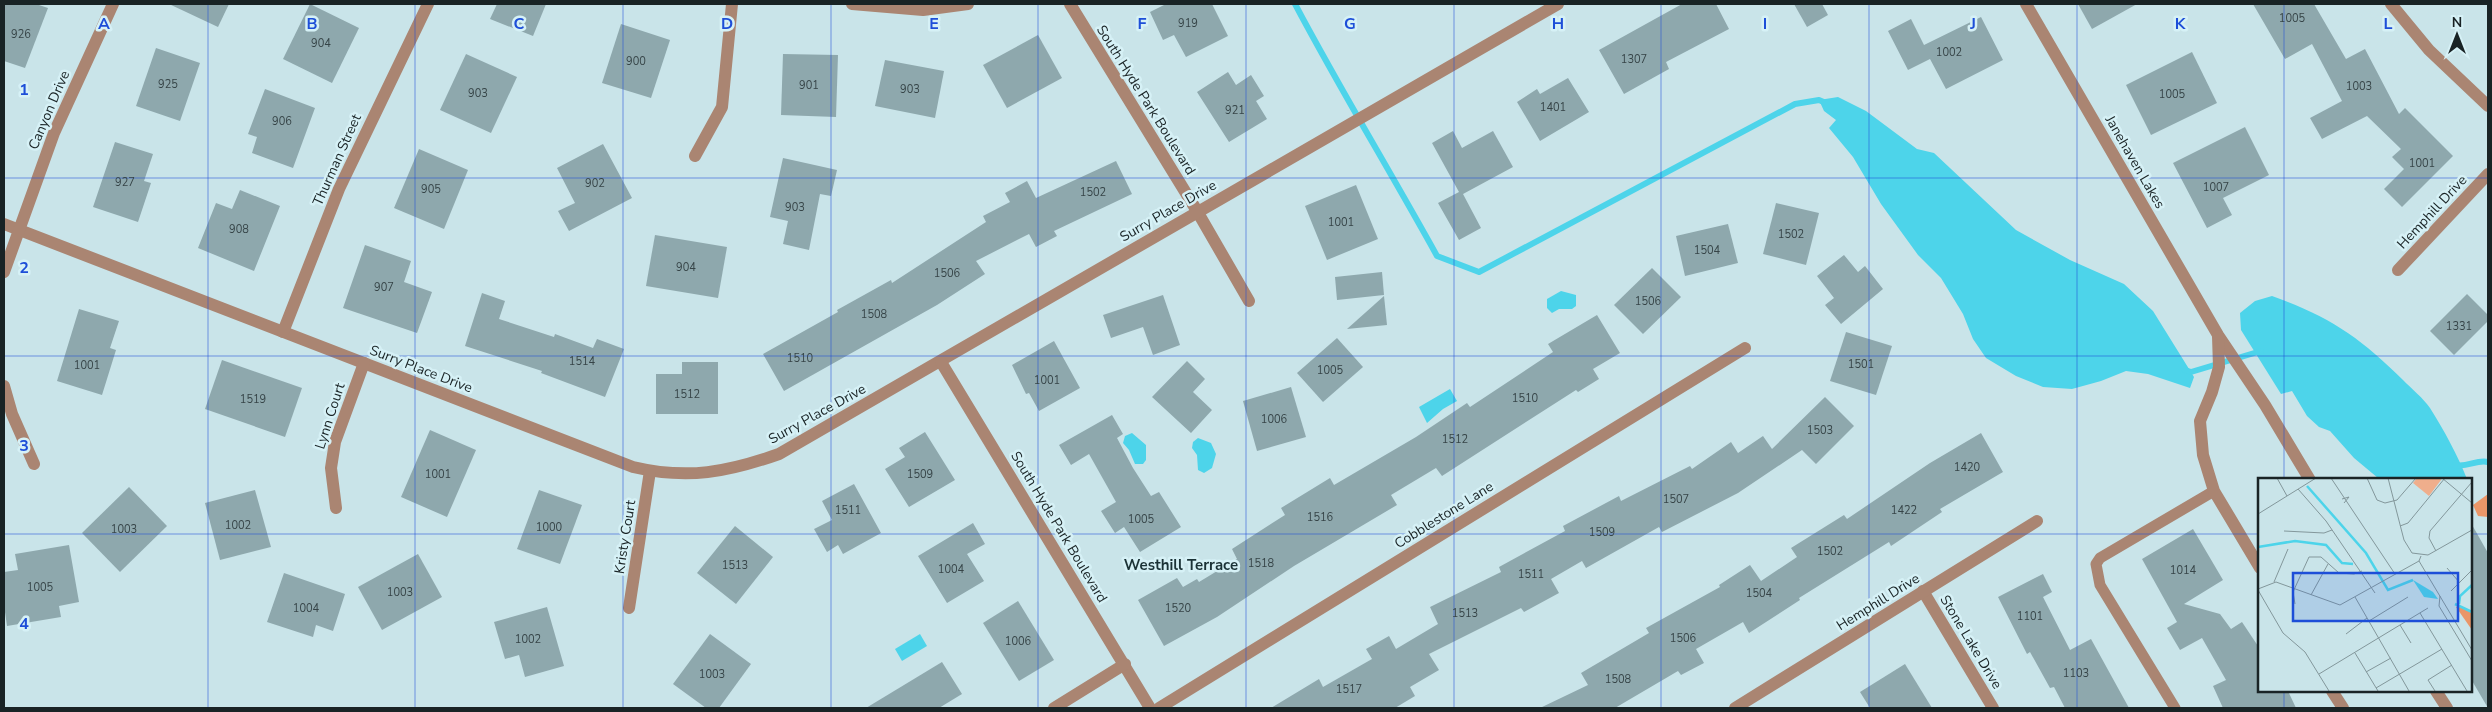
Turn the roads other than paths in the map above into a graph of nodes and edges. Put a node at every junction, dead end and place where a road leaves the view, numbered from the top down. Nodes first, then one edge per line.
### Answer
1 (113, 4) edge
2 (428, 4) edge
3 (732, 4) edge
4 (852, 4) edge
5 (968, 4) edge
6 (1070, 4) edge
7 (1558, 4) edge
8 (2026, 4) edge
9 (2391, 4) edge
10 (1538, 8) edge
11 (2488, 106) edge
12 (695, 156) dead end
13 (2488, 174) edge
14 (1197, 211) junction
15 (4, 224) edge
16 (18, 230) junction
17 (2398, 270) dead end
18 (4, 272) edge
19 (1249, 301) dead end
20 (283, 332) junction
21 (2222, 347) junction
22 (1745, 348) dead end
23 (941, 362) junction
24 (364, 363) junction
25 (4, 386) edge
26 (34, 464) dead end
27 (650, 471) junction
28 (2309, 478) edge
29 (2214, 491) junction
30 (336, 508) dead end
31 (2037, 521) dead end
32 (2258, 565) edge
33 (1923, 591) junction
34 (629, 608) dead end
35 (1125, 664) junction
36 (2333, 692) edge
37 (2437, 692) edge
38 (1054, 708) edge
39 (1150, 708) edge
40 (1158, 708) edge
41 (1735, 708) edge
42 (1993, 708) edge
43 (2175, 708) edge
44 (2343, 708) edge
45 (2447, 708) edge

1 - 16 street, Canyon Drive
2 - 20 street, Thurman Street
3 - 12 street
4 - 5 street
6 - 14 street, South Hyde Park Boulevard
7 - 10 street, Surry Place Drive
8 - 21 street, Janehaven Lakes
9 - 11 street
10 - 14 street, Surry Place Drive
13 - 17 street, Hemphill Drive
14 - 19 street, South Hyde Park Boulevard
14 - 23 street, Surry Place Drive
15 - 16 street, Surry Place Drive
16 - 18 street, Canyon Drive
16 - 20 street, Surry Place Drive
20 - 24 street, Surry Place Drive
21 - 28 street
21 - 29 street, Janehaven Lakes
22 - 40 street, Cobblestone Lane
23 - 27 street, Surry Place Drive
23 - 35 street, South Hyde Park Boulevard
24 - 27 street, Surry Place Drive
24 - 30 street, Lynn Court
25 - 26 street
27 - 34 street, Kristy Court
29 - 32 street, Janehaven Lakes
29 - 43 lane
31 - 33 street, Hemphill Drive
33 - 41 street, Hemphill Drive
33 - 42 street, Stone Lake Drive
35 - 38 street
35 - 39 street, South Hyde Park Boulevard
36 - 44 street
37 - 45 street

